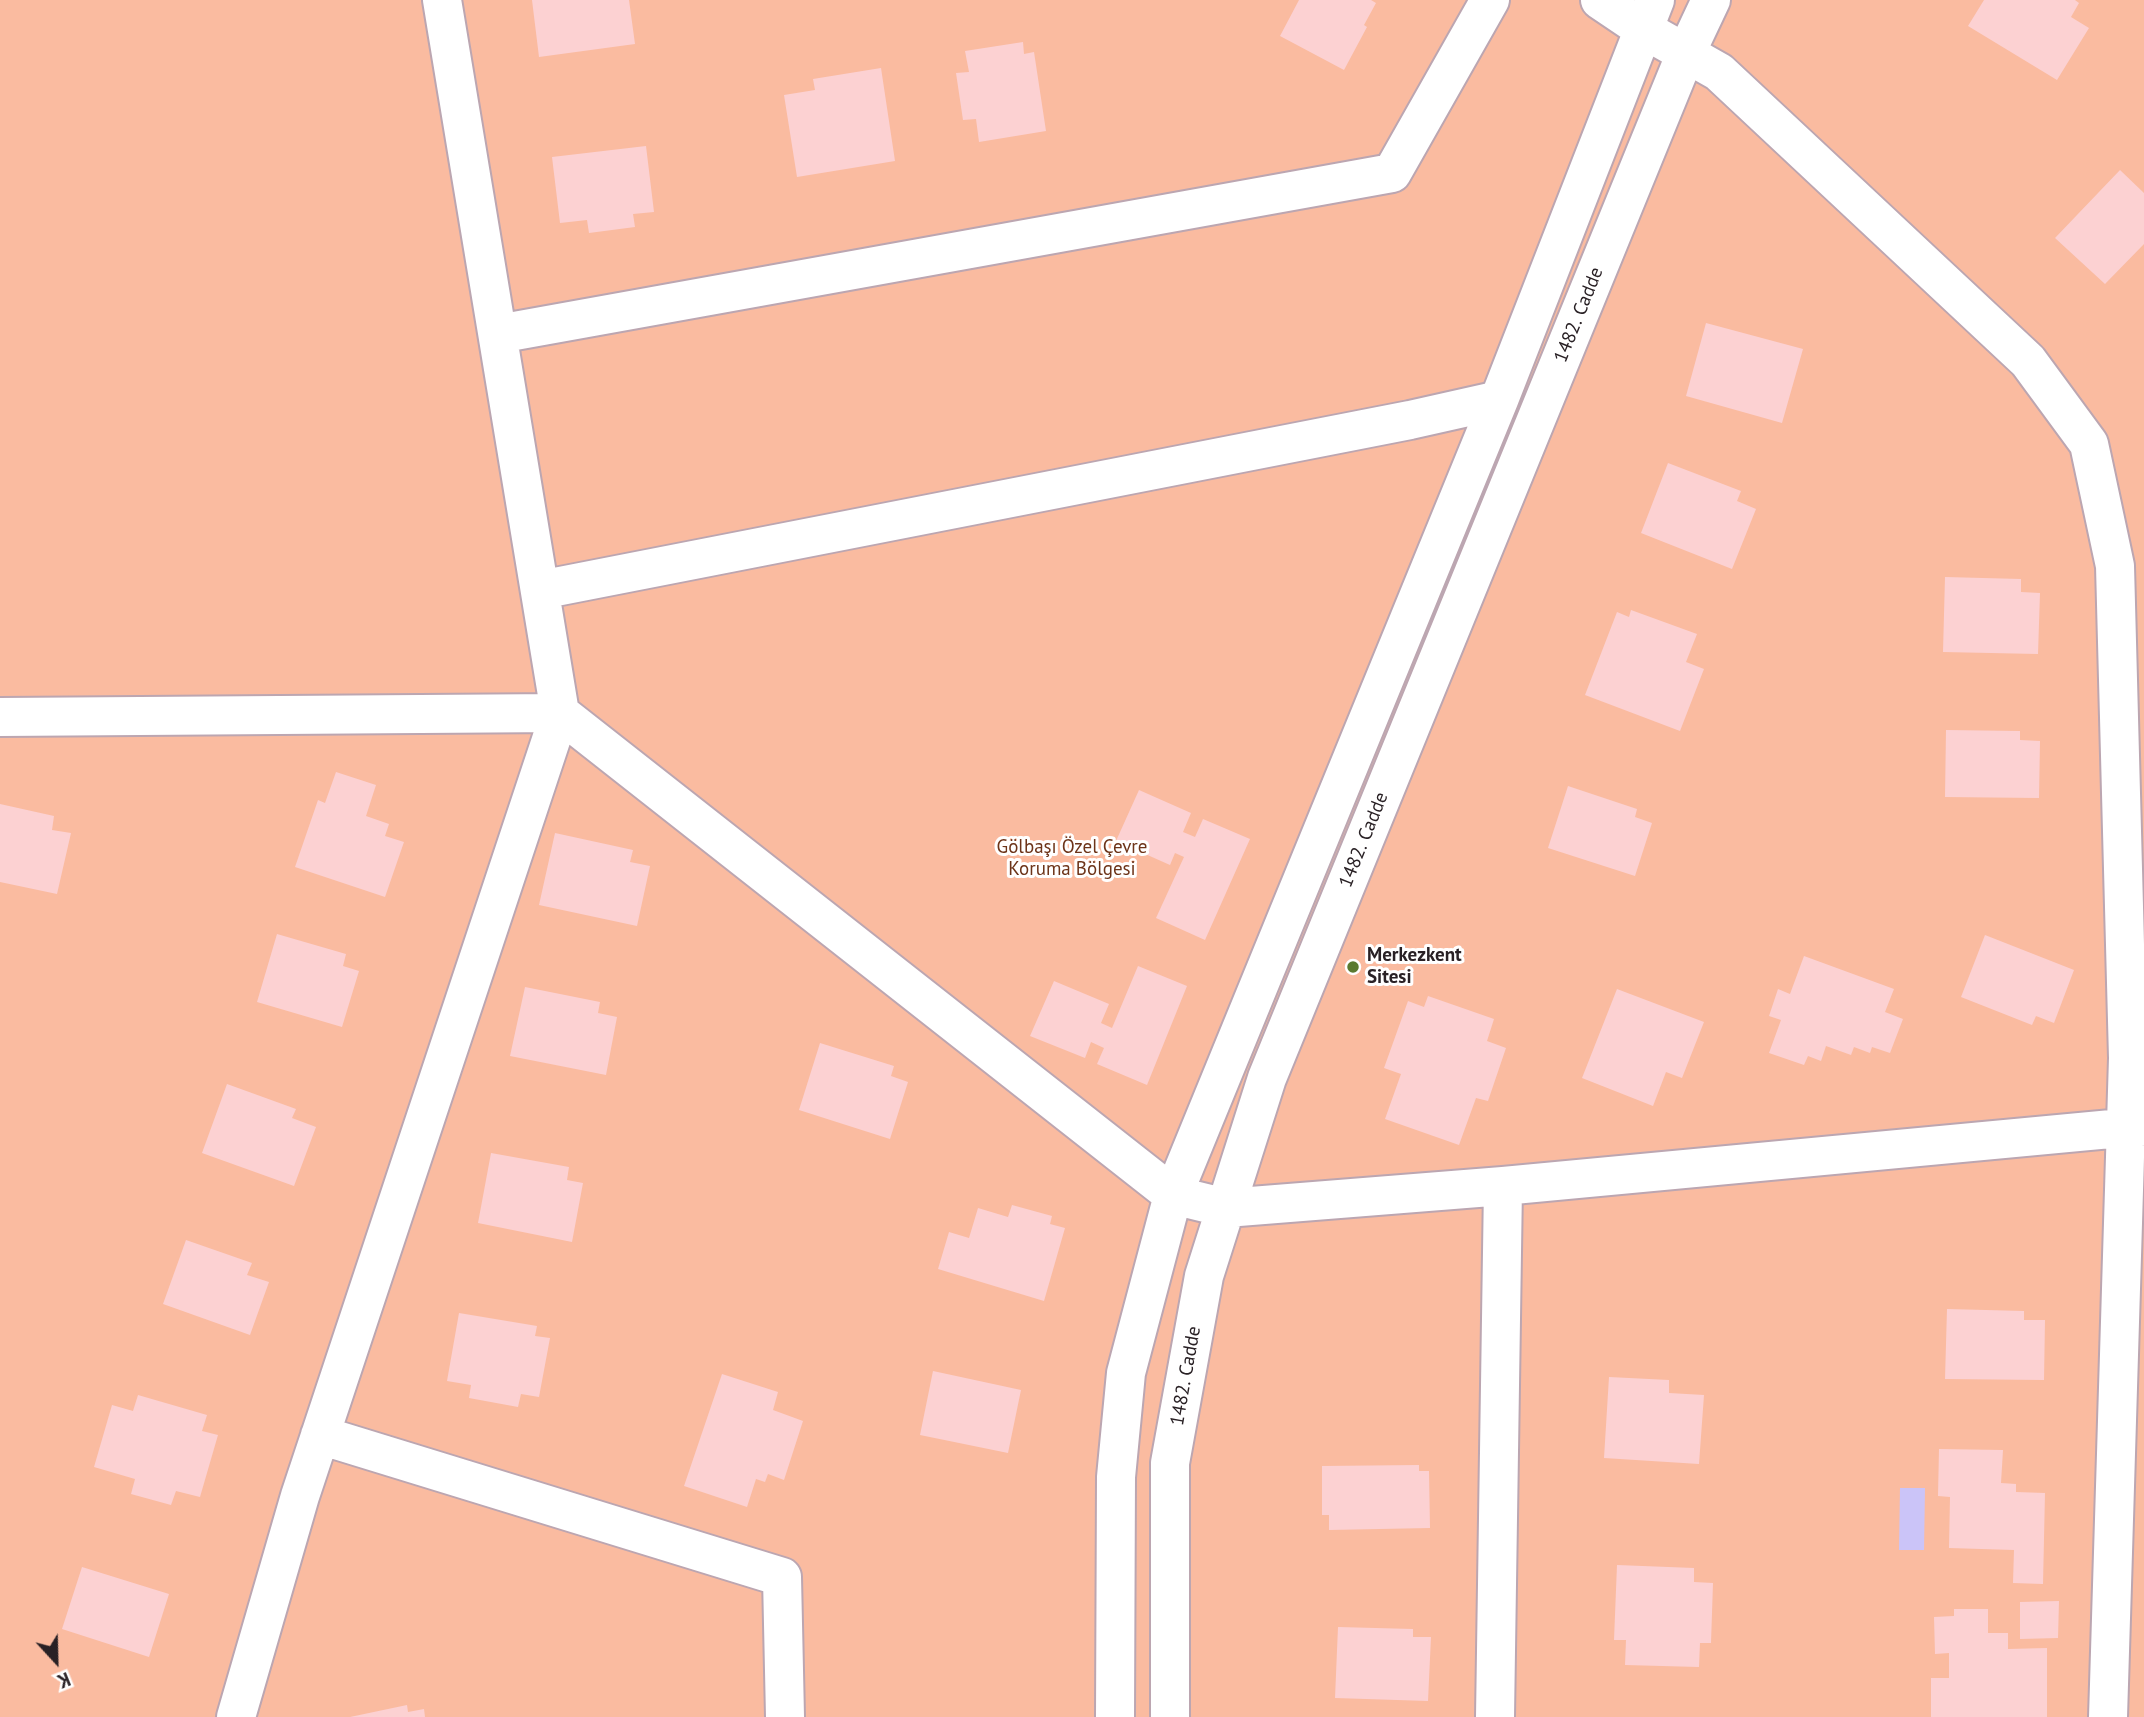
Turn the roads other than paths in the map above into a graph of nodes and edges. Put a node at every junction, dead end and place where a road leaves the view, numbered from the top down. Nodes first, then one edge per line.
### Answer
1 (442, 0) edge
2 (1490, 0) edge
3 (1600, 0) edge
4 (1711, 0) edge
5 (1649, 14) edge
6 (1686, 54) junction
7 (498, 334) junction
8 (1499, 400) junction
9 (540, 590) junction
10 (560, 713) junction
11 (0, 717) edge
12 (2135, 1127) edge
13 (1503, 1186) junction
14 (1173, 1195) junction
15 (1226, 1208) junction
16 (320, 1435) junction
17 (236, 1717) edge
18 (785, 1717) edge
19 (1115, 1717) edge
20 (1170, 1717) edge
21 (1495, 1717) edge
22 (2108, 1717) edge

1 - 7 street
2 - 7 street
3 - 5 street
4 - 6 street, 1482. Cadde
5 - 6 street
5 - 8 street
6 - 12 street
6 - 15 street, 1482. Cadde
7 - 9 street
8 - 9 street
8 - 14 street
9 - 10 street
10 - 11 street
10 - 14 street
10 - 16 street
12 - 13 street
12 - 22 street
13 - 15 street
13 - 21 street
14 - 15 street
14 - 19 street
15 - 20 street, 1482. Cadde
16 - 17 street
16 - 18 street

